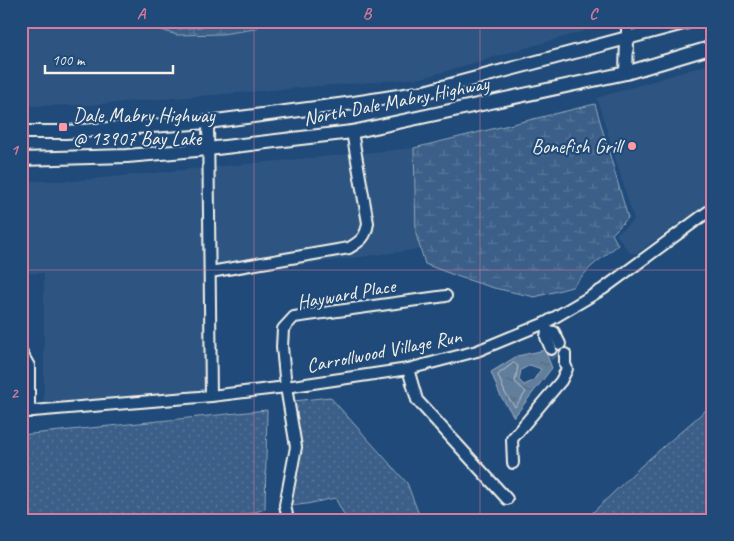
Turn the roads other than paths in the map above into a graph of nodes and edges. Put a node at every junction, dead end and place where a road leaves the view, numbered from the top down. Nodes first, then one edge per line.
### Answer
1 (627, 21) edge
2 (691, 21) edge
3 (627, 39) junction
4 (713, 47) edge
5 (632, 71) junction
6 (208, 122) junction
7 (21, 132) edge
8 (352, 132) junction
9 (208, 149) junction
10 (21, 159) edge
11 (713, 208) edge
12 (210, 272) junction
13 (446, 296) dead end
14 (546, 327) junction
15 (556, 347) tunnel mouth
16 (21, 352) edge
17 (562, 359) tunnel mouth
18 (408, 369) junction
19 (286, 387) junction
20 (211, 396) junction
21 (25, 412) edge
22 (513, 463) dead end
23 (507, 499) dead end
24 (288, 516) edge

1 - 3 street
2 - 3 main road, North Dale Mabry Highway
3 - 5 main road
3 - 6 main road, North Dale Mabry Highway
4 - 5 main road, North Dale Mabry Highway
5 - 8 main road, North Dale Mabry Highway
6 - 7 main road, North Dale Mabry Highway
6 - 9 street
8 - 9 main road, North Dale Mabry Highway
8 - 12 street
9 - 10 main road, North Dale Mabry Highway
9 - 12 street
11 - 14 street, Carrollwood Village Run
12 - 20 street
13 - 19 street, Hayward Place
14 - 15 street
14 - 18 street, Carrollwood Village Run
16 - 21 street
17 - 22 street
18 - 19 street, Carrollwood Village Run
18 - 23 street
19 - 20 street, Carrollwood Village Run
19 - 24 street, Hayward Place
20 - 21 street, Carrollwood Village Run

